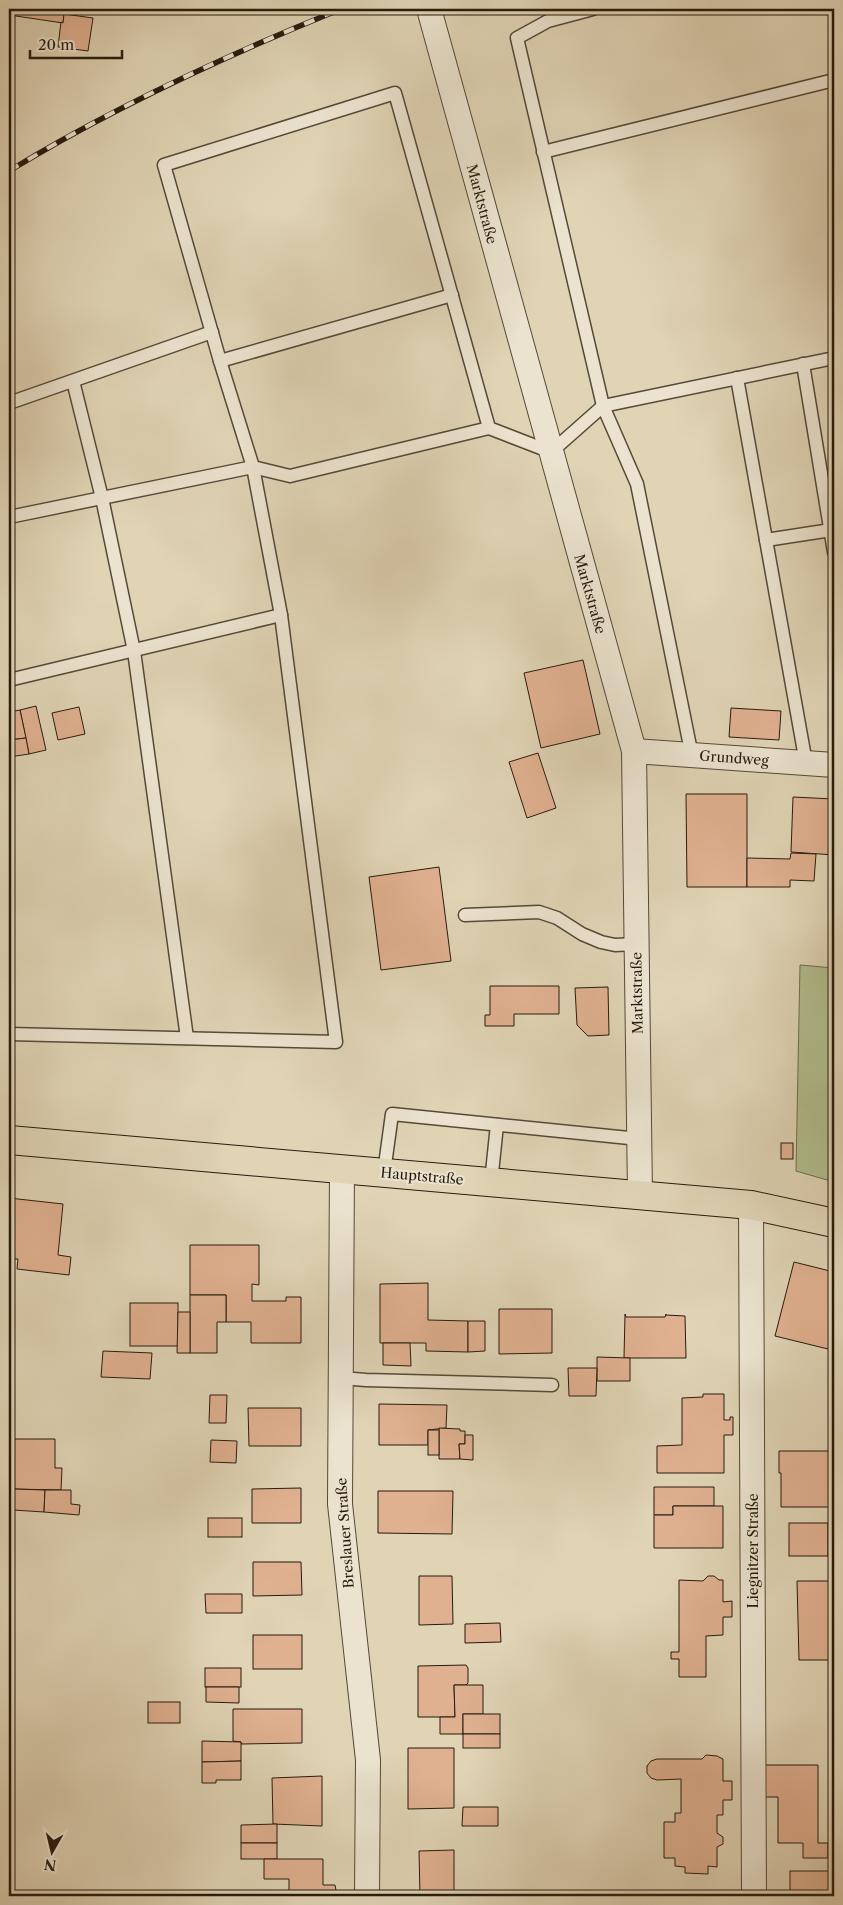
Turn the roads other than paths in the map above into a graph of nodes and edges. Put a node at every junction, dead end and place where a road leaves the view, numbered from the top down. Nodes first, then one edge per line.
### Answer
1 (429, 9) edge
2 (592, 9) edge
3 (834, 80) edge
4 (543, 152) junction
5 (452, 295) junction
6 (212, 332) junction
7 (834, 358) edge
8 (220, 361) junction
9 (803, 364) junction
10 (737, 378) junction
11 (74, 381) junction
12 (9, 402) edge
13 (603, 406) junction
14 (489, 428) junction
15 (551, 452) junction
16 (253, 467) junction
17 (102, 498) junction
18 (9, 517) edge
19 (831, 530) junction
20 (766, 540) junction
21 (834, 552) edge
22 (281, 615) junction
23 (134, 651) junction
24 (9, 680) edge
25 (634, 751) junction
26 (692, 756) junction
27 (806, 763) junction
28 (834, 765) edge
29 (465, 915) dead end
30 (637, 944) junction
31 (9, 1034) edge
32 (187, 1038) junction
33 (497, 1125) junction
34 (9, 1140) edge
35 (639, 1140) junction
36 (342, 1169) junction
37 (384, 1172) junction
38 (490, 1182) junction
39 (640, 1195) junction
40 (751, 1206) junction
41 (834, 1223) edge
42 (341, 1378) junction
43 (552, 1384) dead end
44 (367, 1896) edge
45 (754, 1896) edge

1 - 15 street, Marktstraße
2 - 4 lane
3 - 4 lane
4 - 13 lane
5 - 6 lane
5 - 8 lane
5 - 14 lane
6 - 8 lane
6 - 11 lane
7 - 9 lane
8 - 16 lane
9 - 10 lane
9 - 19 lane
10 - 13 lane
10 - 20 lane
11 - 12 lane
11 - 17 lane
13 - 15 lane
13 - 26 lane
14 - 15 lane
14 - 16 lane
15 - 25 street, Marktstraße
16 - 17 lane
16 - 22 lane
17 - 18 lane
17 - 23 lane
19 - 20 lane
19 - 21 lane
20 - 27 lane
22 - 23 lane
22 - 32 lane
23 - 24 lane
23 - 32 lane
25 - 26 street, Grundweg
25 - 30 street, Marktstraße
26 - 27 street, Grundweg
27 - 28 street, Grundweg
29 - 30 lane
30 - 35 street, Marktstraße
31 - 32 lane
33 - 35 lane
33 - 37 lane
33 - 38 lane
34 - 36 main road, Hauptstraße
35 - 39 street, Marktstraße
36 - 37 main road, Hauptstraße
36 - 42 street, Breslauer Straße
37 - 38 main road, Hauptstraße
38 - 39 main road, Hauptstraße
39 - 40 main road, Hauptstraße
40 - 41 main road, Hauptstraße
40 - 45 street, Liegnitzer Straße
42 - 43 lane
42 - 44 street, Breslauer Straße

